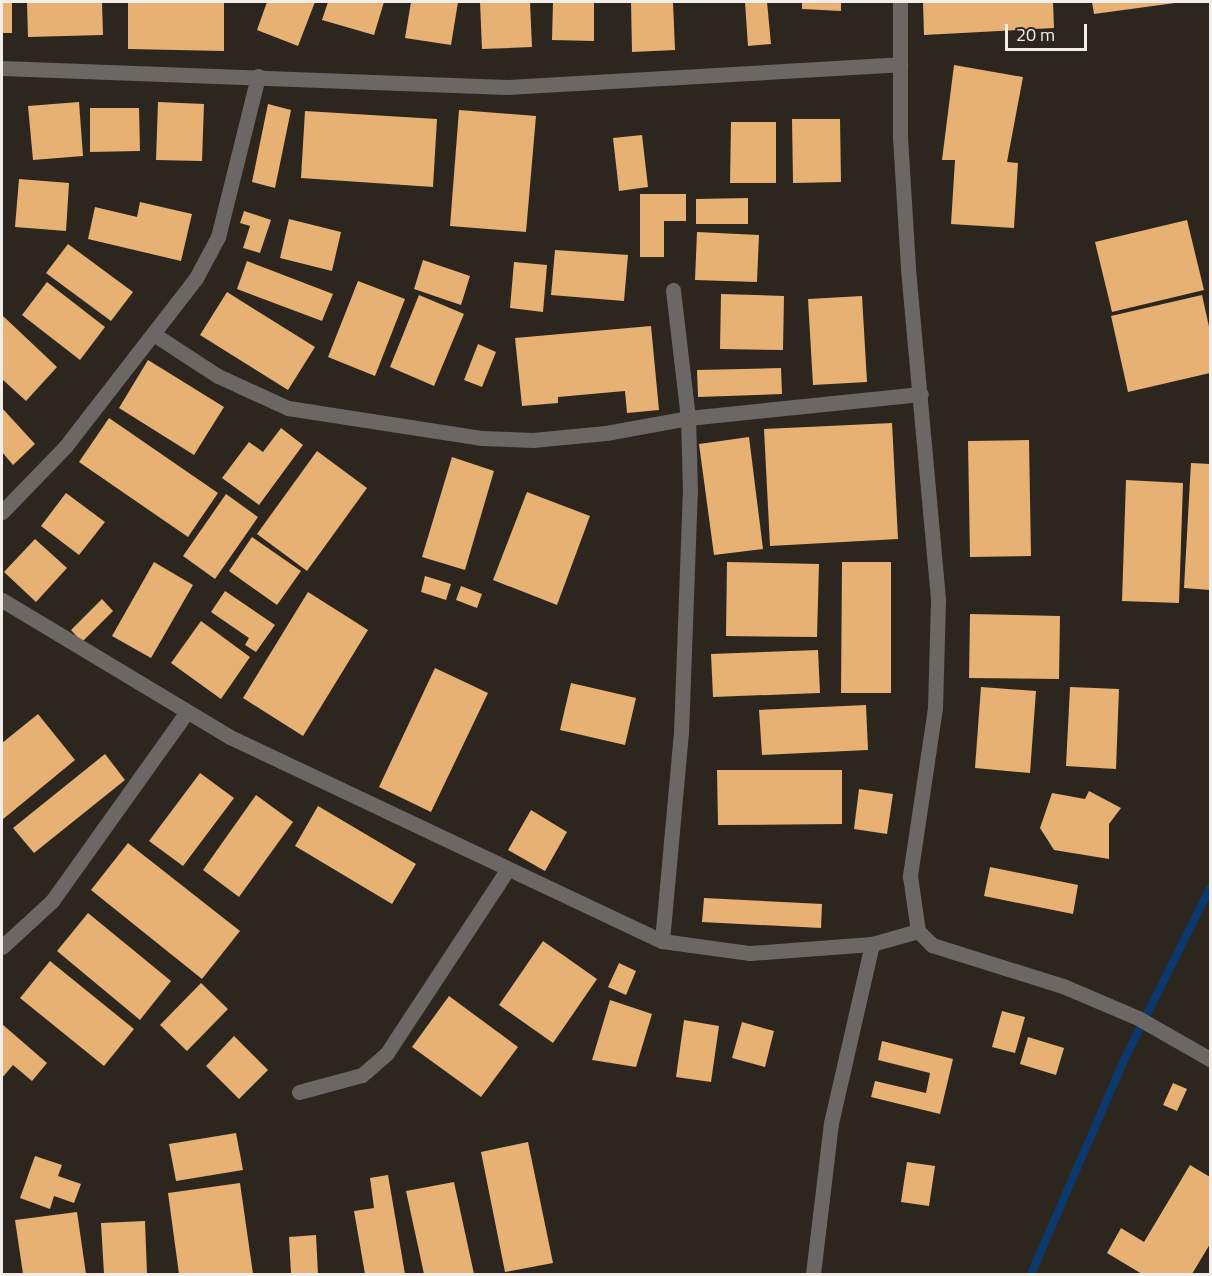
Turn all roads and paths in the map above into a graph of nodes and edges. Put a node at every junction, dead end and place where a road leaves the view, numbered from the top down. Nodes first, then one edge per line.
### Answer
1 (900, 2) edge
2 (900, 64) junction
3 (2, 68) edge
4 (258, 76) junction
5 (673, 290) dead end
6 (155, 335) junction
7 (921, 394) junction
8 (688, 418) junction
9 (2, 512) edge
10 (2, 600) edge
11 (186, 713) junction
12 (507, 870) junction
13 (918, 931) junction
14 (662, 941) junction
15 (872, 944) junction
16 (2, 947) edge
17 (1210, 1059) edge
18 (299, 1092) dead end
19 (813, 1275) edge

1 - 2 street
2 - 4 street
2 - 7 street
3 - 4 street
4 - 6 street
5 - 8 street
6 - 8 street
6 - 9 street
7 - 8 street
7 - 13 street
8 - 14 street
10 - 11 street
11 - 12 street
11 - 16 street
12 - 14 street
12 - 18 street
13 - 15 street
13 - 17 street
14 - 15 street
15 - 19 street

